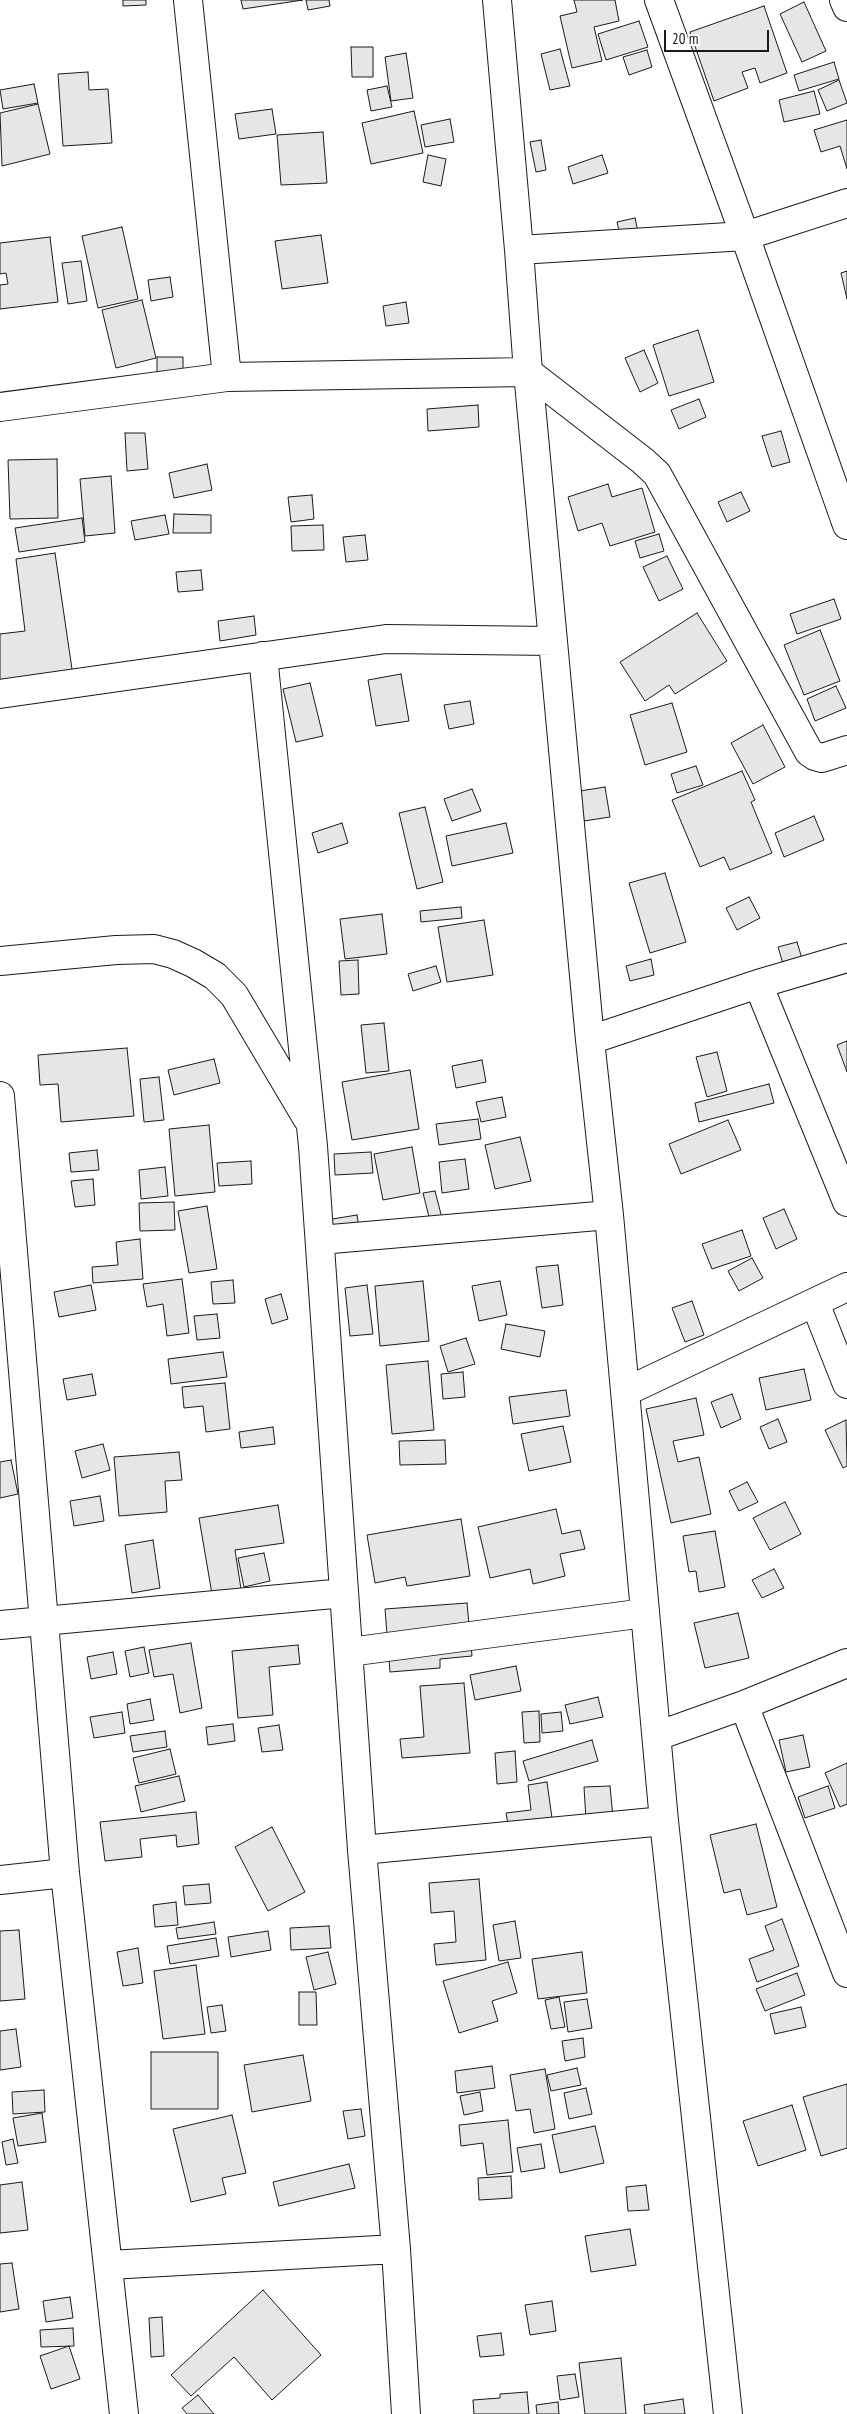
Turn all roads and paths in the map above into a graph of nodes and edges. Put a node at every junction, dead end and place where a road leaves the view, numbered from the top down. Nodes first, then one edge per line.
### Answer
1 (188, 0) edge
2 (497, 0) edge
3 (658, 0) edge
4 (844, 0) edge
5 (847, 8) edge
6 (847, 202) edge
7 (745, 236) junction
8 (519, 250) junction
9 (528, 372) junction
10 (227, 377) junction
11 (0, 407) edge
12 (842, 492) edge
13 (847, 524) edge
14 (553, 642) junction
15 (263, 656) junction
16 (0, 694) edge
17 (847, 750) edge
18 (847, 958) edge
19 (0, 961) edge
20 (758, 984) junction
21 (590, 1040) junction
22 (0, 1096) edge
23 (311, 1125) junction
24 (847, 1202) edge
25 (609, 1215) junction
26 (320, 1240) junction
27 (847, 1287) edge
28 (816, 1303) junction
29 (847, 1384) edge
30 (625, 1392) junction
31 (344, 1593) junction
32 (645, 1613) junction
33 (45, 1620) junction
34 (0, 1625) edge
35 (348, 1652) junction
36 (847, 1663) edge
37 (744, 1705) junction
38 (657, 1736) junction
39 (664, 1821) junction
40 (362, 1850) junction
41 (65, 1873) junction
42 (0, 1880) edge
43 (847, 1973) edge
44 (396, 2249) junction
45 (109, 2265) junction
46 (124, 2414) edge
47 (406, 2414) edge
48 (728, 2414) edge

1 - 10 street
2 - 8 street
3 - 7 street
4 - 5 street
6 - 7 street
7 - 8 street
7 - 12 street
8 - 9 street
9 - 10 street
9 - 14 street
9 - 17 street
10 - 11 street
12 - 13 street
14 - 15 street
14 - 21 street
15 - 16 street
15 - 23 street
18 - 20 street
19 - 23 street
20 - 21 street
20 - 24 street
21 - 25 street
22 - 33 street
23 - 26 street
25 - 26 street
25 - 30 street
26 - 31 street
27 - 28 street
28 - 29 street
28 - 30 street
30 - 32 street
31 - 33 street
31 - 35 street
32 - 35 street
32 - 38 street
33 - 34 street
33 - 41 street
35 - 40 street
36 - 37 street
37 - 38 street
37 - 43 street
38 - 39 street
39 - 40 street
39 - 48 street
40 - 44 street
41 - 42 street
41 - 45 street
44 - 45 street
44 - 47 street
45 - 46 street

